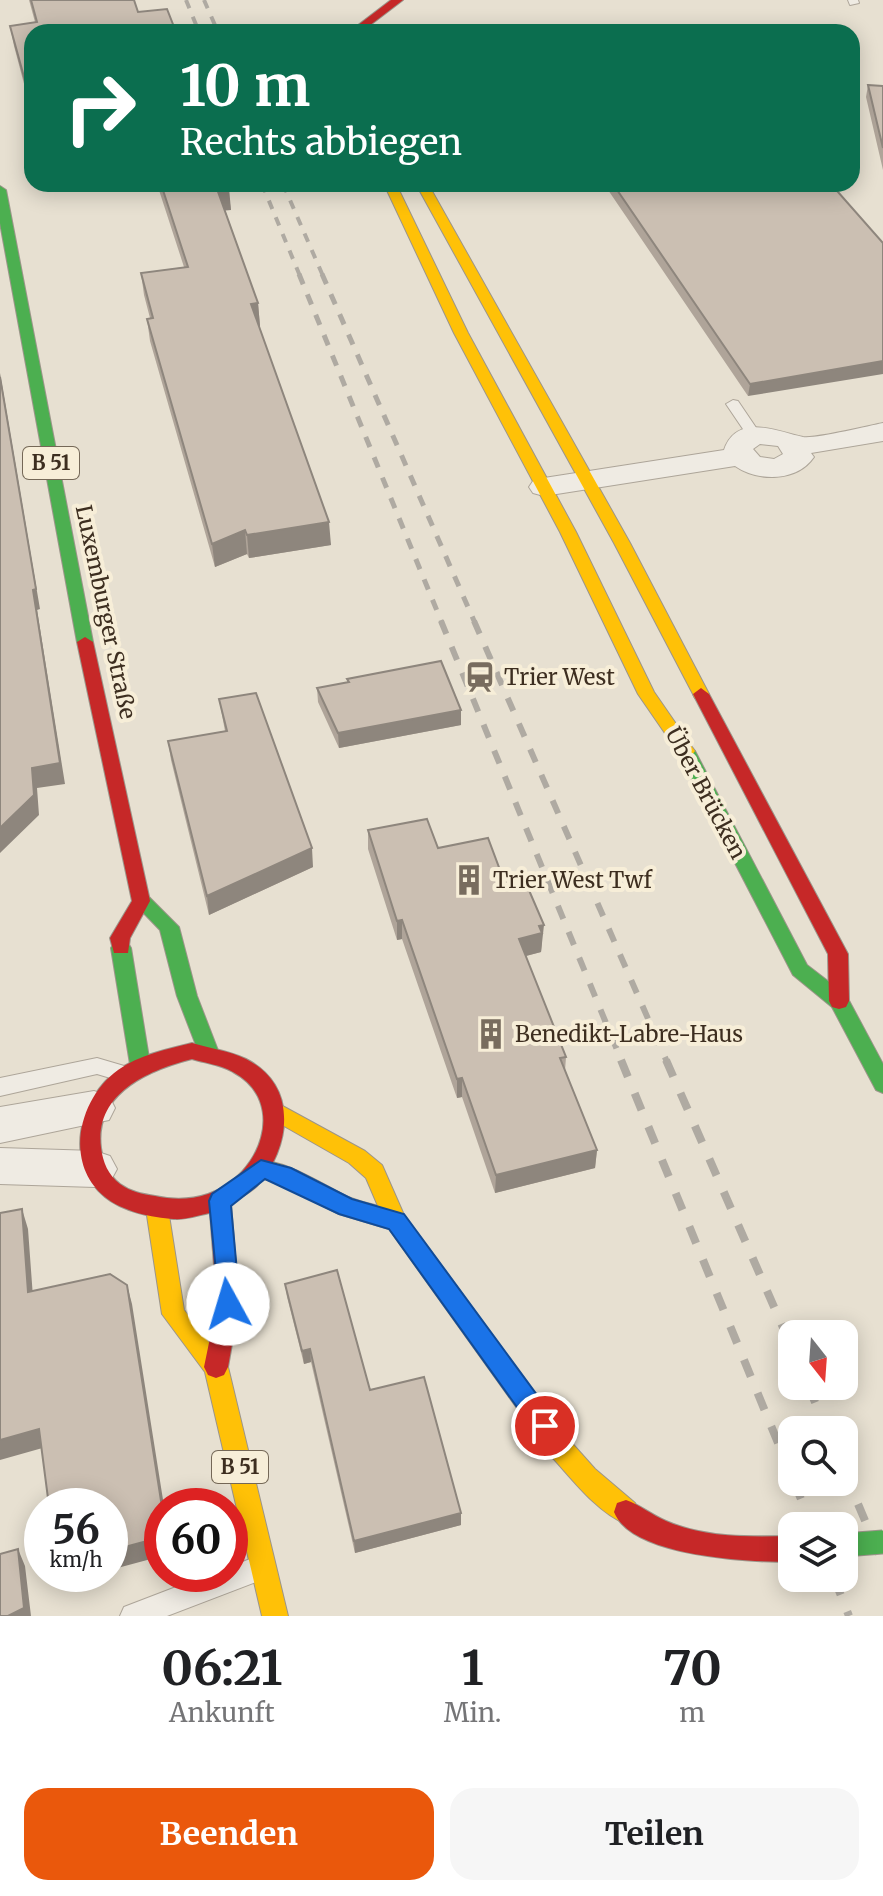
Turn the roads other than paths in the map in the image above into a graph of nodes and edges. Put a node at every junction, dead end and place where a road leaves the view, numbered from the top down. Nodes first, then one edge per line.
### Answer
1 (398, 0) edge
2 (365, 24) edge
3 (0, 190) edge
4 (394, 192) edge
5 (426, 192) edge
6 (733, 404) dead end
7 (883, 432) edge
8 (748, 445) junction
9 (588, 480) junction
10 (544, 487) junction
11 (141, 901) junction
12 (839, 1001) junction
13 (209, 1053) junction
14 (132, 1069) junction
15 (883, 1084) edge
16 (0, 1087) edge
17 (94, 1108) junction
18 (277, 1112) junction
19 (0, 1125) edge
20 (0, 1166) edge
21 (95, 1169) junction
22 (261, 1169) junction
23 (220, 1201) junction
24 (157, 1209) junction
25 (396, 1221) junction
26 (216, 1367) junction
27 (883, 1542) edge
28 (858, 1544) edge
29 (778, 1549) edge
30 (265, 1566) junction
31 (133, 1616) edge
32 (275, 1616) edge

1 - 2 street
3 - 11 street, Luxemburger Straße / B 51
4 - 10 street, Über Brücken
5 - 9 street, Über Brücken
6 - 8 lane
7 - 8 street
8 - 9 street
9 - 10 street
9 - 12 street, Über Brücken
10 - 12 street, Über Brücken
11 - 13 street
11 - 14 street
12 - 15 street, Über Brücken
13 - 14 street
13 - 18 street
14 - 16 lane
14 - 17 street
17 - 19 street
17 - 21 street
18 - 22 street
18 - 25 street
20 - 21 street
21 - 24 street
22 - 23 street
22 - 25 street
23 - 24 street
23 - 26 street, B 51
24 - 26 street, B 51
25 - 29 street
26 - 30 street, B 51
27 - 28 street, bridge
30 - 31 lane
30 - 32 street, B 51

